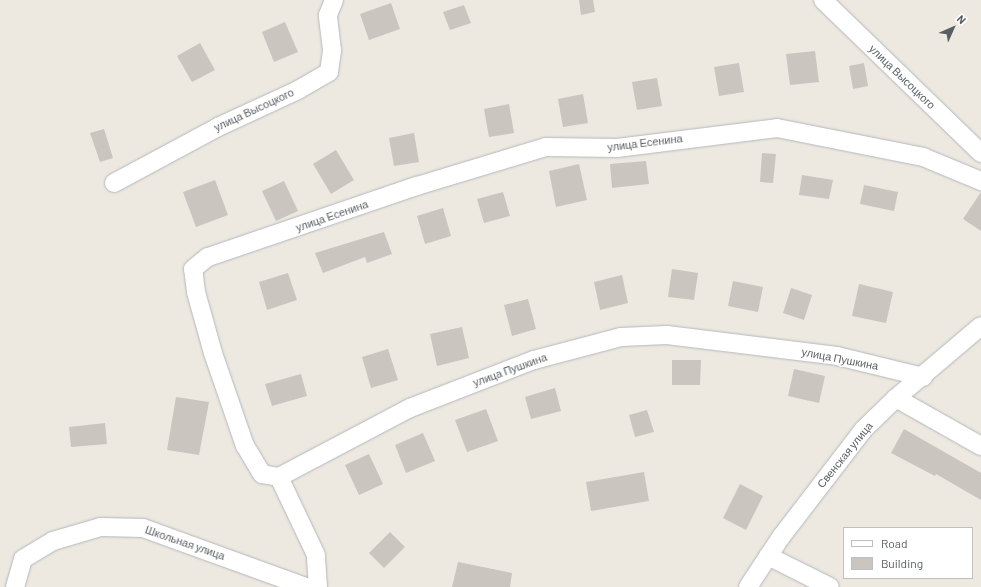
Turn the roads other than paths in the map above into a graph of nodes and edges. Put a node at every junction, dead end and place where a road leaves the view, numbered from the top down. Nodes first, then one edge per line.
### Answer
1 (334, 0) edge
2 (823, 0) edge
3 (981, 153) edge
4 (981, 180) edge
5 (114, 183) dead end
6 (981, 326) edge
7 (924, 377) junction
8 (896, 398) junction
9 (981, 446) edge
10 (279, 477) junction
11 (768, 556) junction
12 (15, 587) edge
13 (306, 587) edge
14 (318, 587) edge
15 (748, 587) edge
16 (830, 587) edge

1 - 5 street, улица Высоцкого
2 - 3 street, улица Высоцкого
4 - 10 street, улица Есенина
6 - 7 street, Свенская улица
7 - 8 street, Свенская улица
7 - 10 street, улица Пушкина
8 - 9 street
8 - 11 street, Свенская улица
10 - 14 street
11 - 15 street, Свенская улица
11 - 16 street
12 - 13 street, Школьная улица

